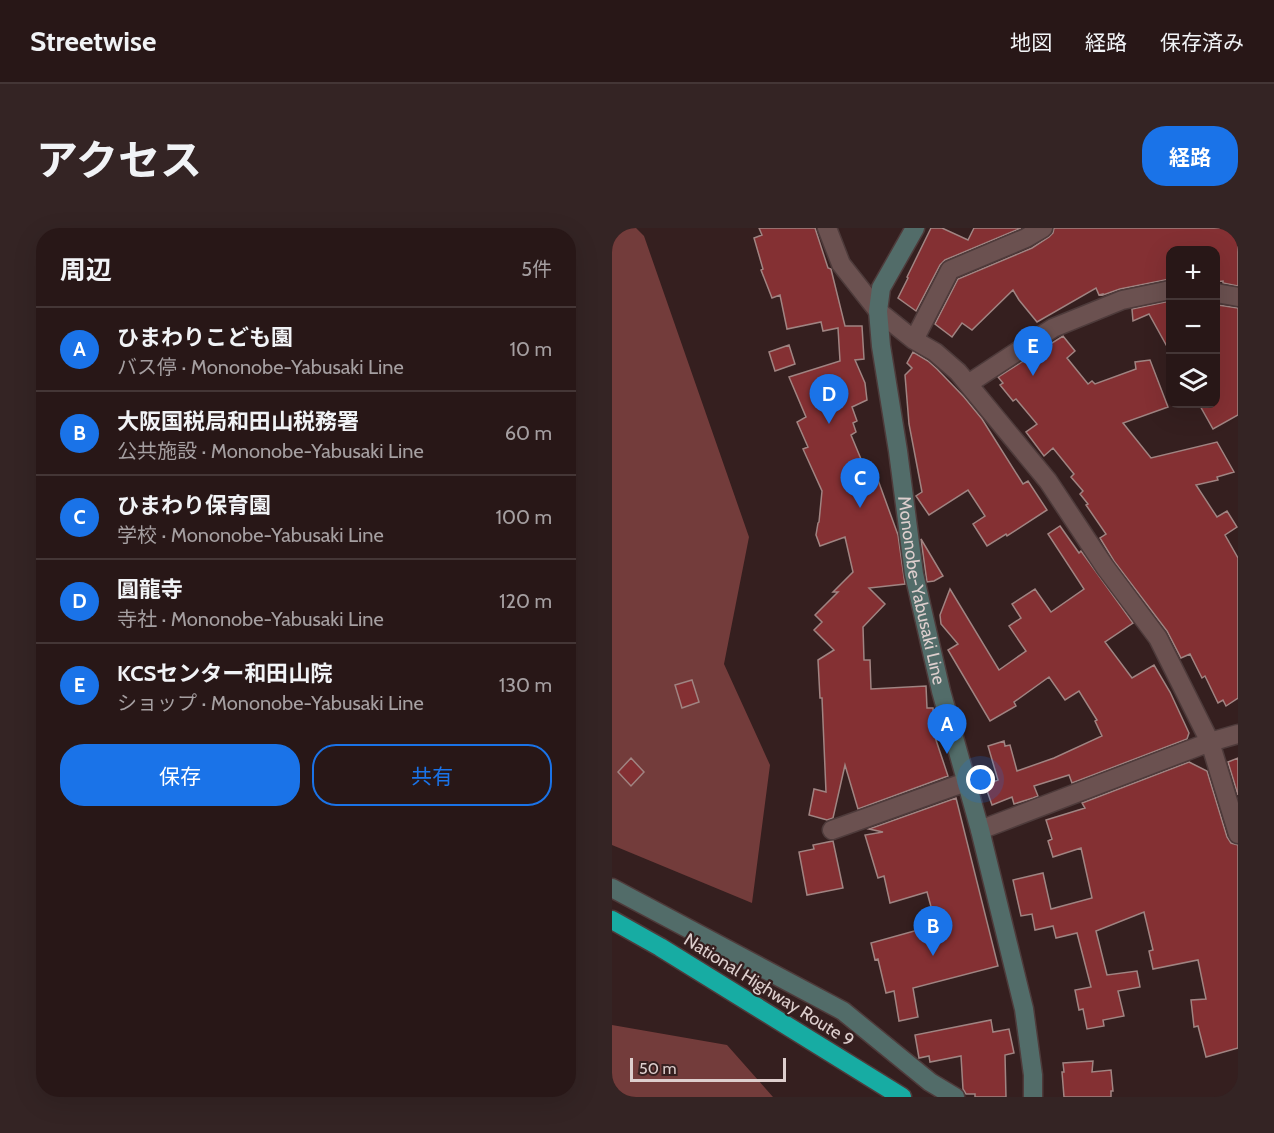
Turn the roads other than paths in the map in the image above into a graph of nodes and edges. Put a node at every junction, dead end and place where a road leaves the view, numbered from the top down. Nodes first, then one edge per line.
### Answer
1 (827, 228) edge
2 (915, 228) edge
3 (1043, 228) edge
4 (1166, 291) edge
5 (1220, 294) edge
6 (1238, 297) edge
7 (878, 311) junction
8 (914, 340) junction
9 (968, 384) junction
10 (1238, 734) edge
11 (1210, 742) junction
12 (966, 782) junction
13 (832, 830) dead end
14 (980, 830) junction
15 (1238, 834) edge
16 (612, 888) edge
17 (612, 920) edge
18 (902, 1097) edge
19 (955, 1097) edge
20 (1033, 1097) edge

1 - 7 street
2 - 7 main road, Mononobe-Yabusaki Line
3 - 8 street
4 - 9 street
5 - 6 street
7 - 8 street
7 - 12 main road, Mononobe-Yabusaki Line
8 - 9 street
9 - 11 street
10 - 11 street
11 - 14 street
11 - 15 street
12 - 13 street
12 - 14 main road, Mononobe-Yabusaki Line
14 - 20 main road, Mononobe-Yabusaki Line
16 - 19 main road
17 - 18 highway, National Highway Route 9

